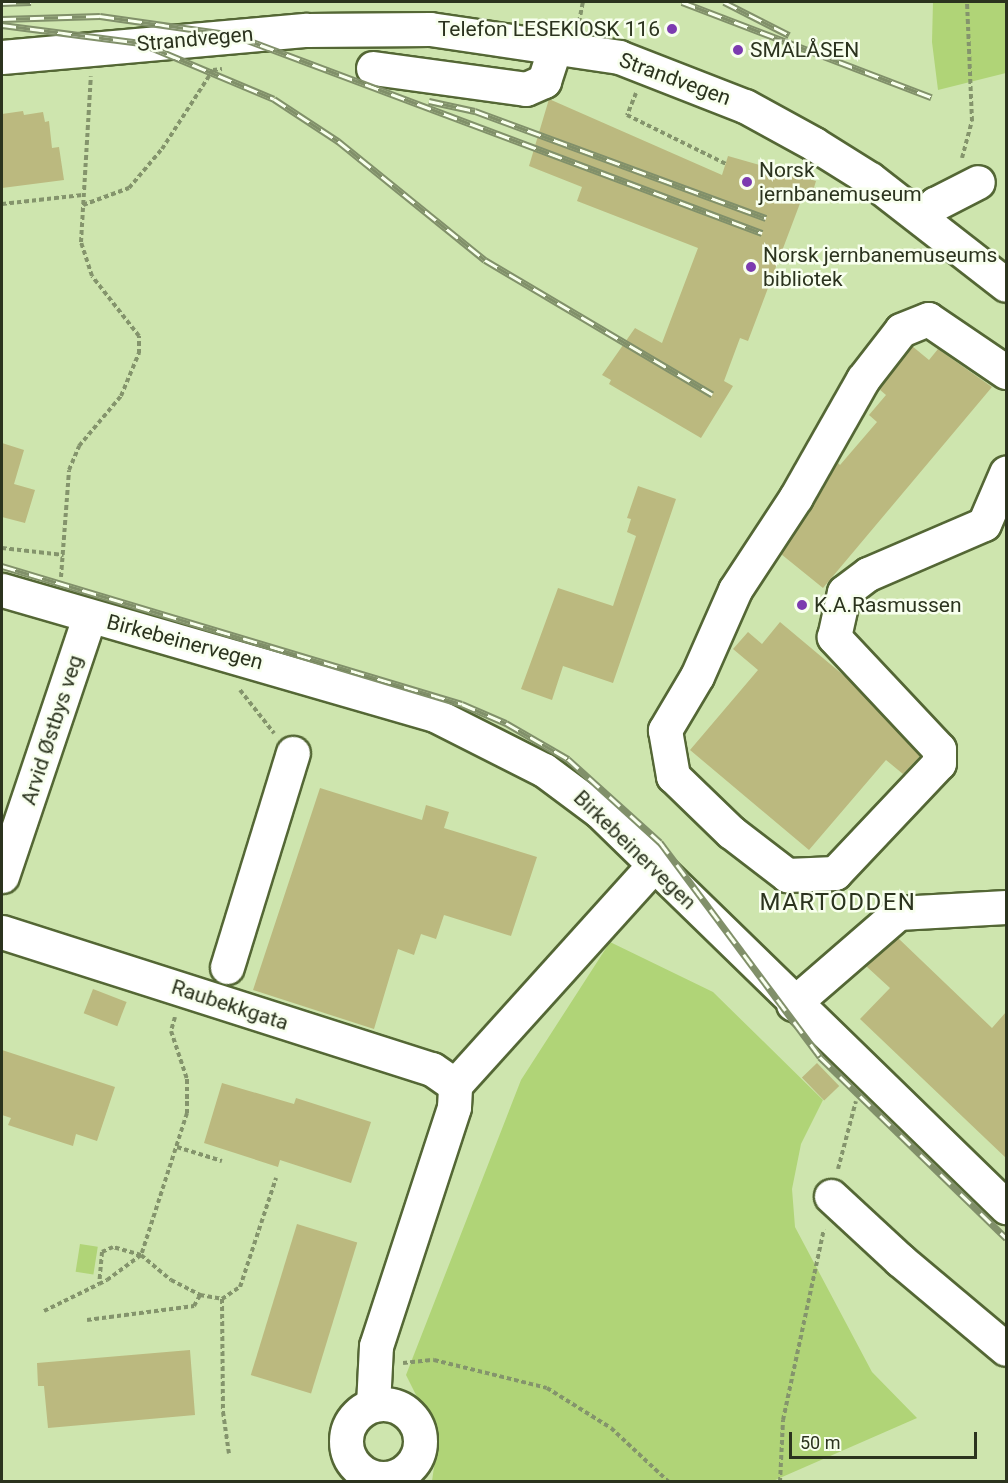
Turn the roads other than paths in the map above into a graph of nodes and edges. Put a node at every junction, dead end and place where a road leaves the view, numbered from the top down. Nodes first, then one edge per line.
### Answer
1 (567, 35) junction
2 (2, 57) edge
3 (373, 68) dead end
4 (978, 182) dead end
5 (934, 209) junction
6 (1006, 285) edge
7 (1006, 372) edge
8 (1006, 473) edge
9 (2, 590) edge
10 (89, 617) junction
11 (293, 753) road end
12 (653, 866) junction
13 (2, 876) edge
14 (1006, 907) edge
15 (2, 932) edge
16 (227, 967) dead end
17 (793, 1004) junction
18 (456, 1085) junction
19 (831, 1196) road end
20 (1006, 1207) edge
21 (1006, 1349) edge
22 (373, 1405) dead end

1 - 2 street, Strandvegen
1 - 3 street
1 - 5 street, Strandvegen
4 - 5 street
5 - 6 street, Strandvegen
7 - 8 street
9 - 10 street, Birkebeinervegen
10 - 12 street, Birkebeinervegen
10 - 13 street, Arvid Østbys veg
11 - 16 street
12 - 17 street, Birkebeinervegen
12 - 18 street
14 - 17 street
15 - 18 street, Raubekkgata
17 - 20 street, Birkebeinervegen
18 - 22 street
19 - 21 street

